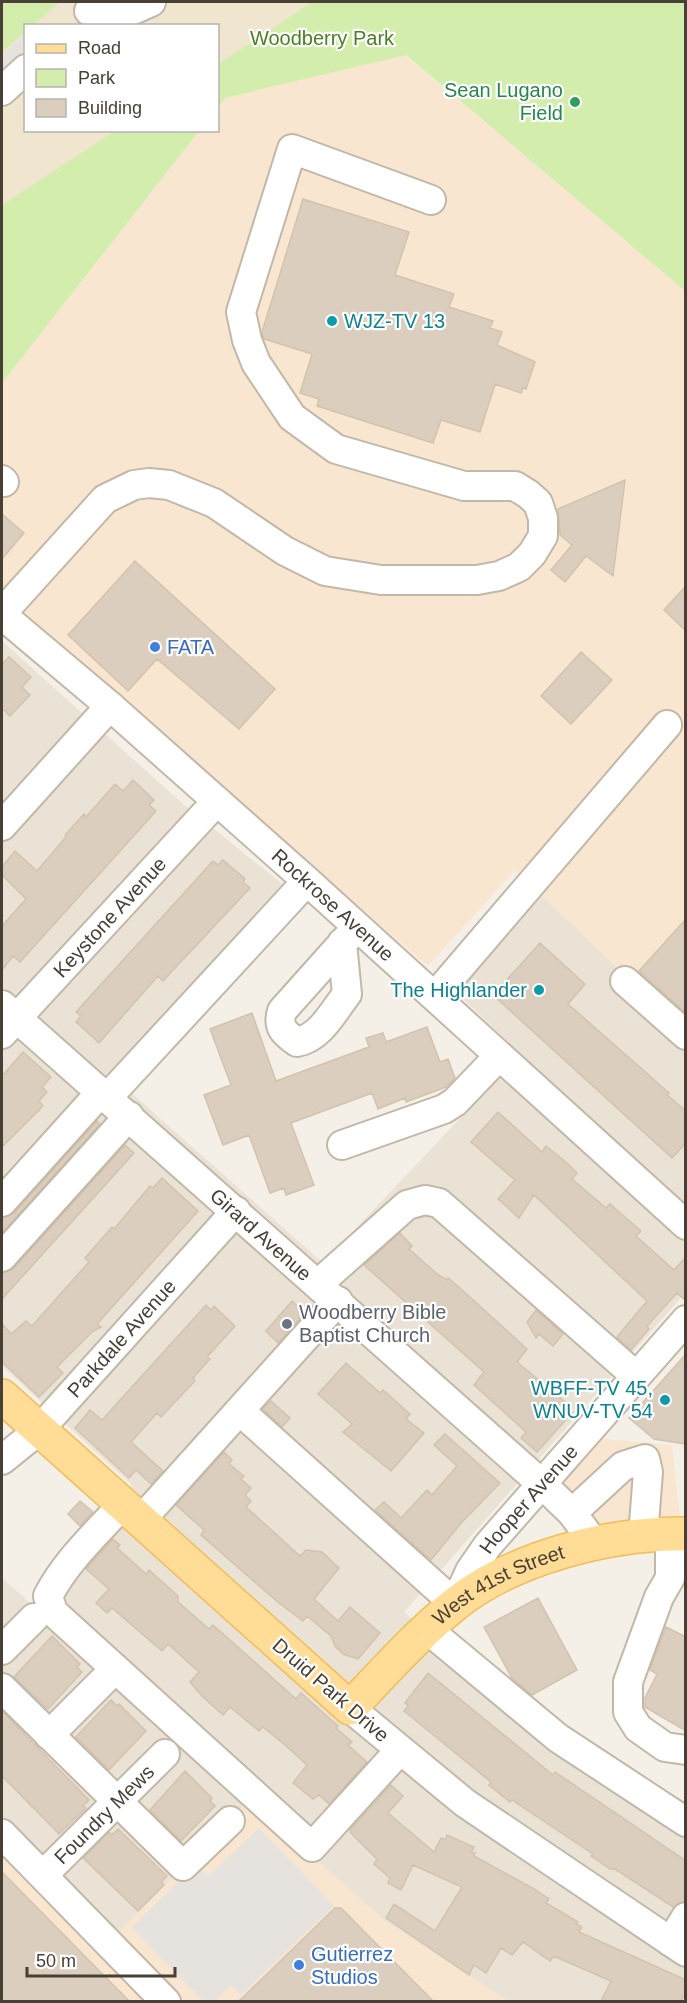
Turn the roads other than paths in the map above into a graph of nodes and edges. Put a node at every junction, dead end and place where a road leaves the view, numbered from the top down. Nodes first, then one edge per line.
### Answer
1 (151, 2) edge
2 (81, 13) edge
3 (24, 71) edge
4 (2, 91) edge
5 (431, 200) dead end
6 (2, 614) edge
7 (110, 706) junction
8 (668, 725) dead end
9 (217, 801) junction
10 (2, 826) edge
11 (307, 881) junction
12 (625, 981) dead end
13 (435, 996) junction
14 (7, 1019) edge
15 (686, 1035) edge
16 (499, 1056) junction
17 (104, 1095) junction
18 (129, 1116) junction
19 (342, 1144) dead end
20 (2, 1202) edge
21 (236, 1211) junction
22 (686, 1225) edge
23 (2, 1257) edge
24 (328, 1292) junction
25 (686, 1320) edge
26 (636, 1376) junction
27 (2, 1396) edge
28 (240, 1412) junction
29 (39, 1430) junction
30 (2, 1460) edge
31 (543, 1485) junction
32 (131, 1513) junction
33 (572, 1513) junction
34 (666, 1535) edge
35 (595, 1544) junction
36 (678, 1579) edge
37 (455, 1604) junction
38 (34, 1618) dead end
39 (427, 1629) junction
40 (2, 1650) edge
41 (104, 1680) dead end
42 (2, 1688) edge
43 (350, 1708) junction
44 (49, 1735) junction
45 (400, 1750) junction
46 (686, 1750) edge
47 (165, 1754) dead end
48 (118, 1803) junction
49 (230, 1821) dead end
50 (686, 1822) edge
51 (2, 1834) edge
52 (43, 1875) junction
53 (686, 1917) edge
54 (678, 1947) edge
55 (166, 2001) edge

1 - 2 street
3 - 4 street
5 - 6 street
6 - 7 street, Rockrose Avenue
7 - 9 street, Rockrose Avenue
7 - 10 street
8 - 13 street
9 - 11 street, Rockrose Avenue
9 - 14 street, Keystone Avenue
11 - 13 street, Rockrose Avenue
11 - 17 street
12 - 15 street
13 - 16 street, Rockrose Avenue
14 - 17 street, Girard Avenue
16 - 19 street
16 - 22 street, Rockrose Avenue
17 - 18 street, Girard Avenue
17 - 20 street
18 - 21 street, Girard Avenue
18 - 23 street
21 - 24 street, Girard Avenue
21 - 29 street, Parkdale Avenue
24 - 26 street
24 - 28 street
24 - 31 street, Girard Avenue
25 - 26 street, Hooper Avenue
26 - 31 street, Hooper Avenue
27 - 29 main road, Druid Park Drive
28 - 32 street
28 - 37 street
29 - 30 street, Parkdale Avenue
29 - 32 main road, Druid Park Drive
31 - 33 street, Girard Avenue
31 - 37 street, Hooper Avenue
32 - 43 main road, Druid Park Drive
32 - 45 street
33 - 34 street
33 - 35 street, Girard Avenue
34 - 35 main road, West 41st Street
34 - 36 street
35 - 37 main road, West 41st Street
36 - 46 street
37 - 39 main road, West 41st Street
38 - 40 street
39 - 43 main road, West 41st Street
39 - 50 street
41 - 44 street
42 - 44 street
43 - 45 street, Druid Park Drive
44 - 48 street
45 - 54 street, Druid Park Drive
47 - 48 street, Foundry Mews
48 - 49 street
48 - 52 street, Foundry Mews
51 - 52 street
52 - 55 street
53 - 54 street

